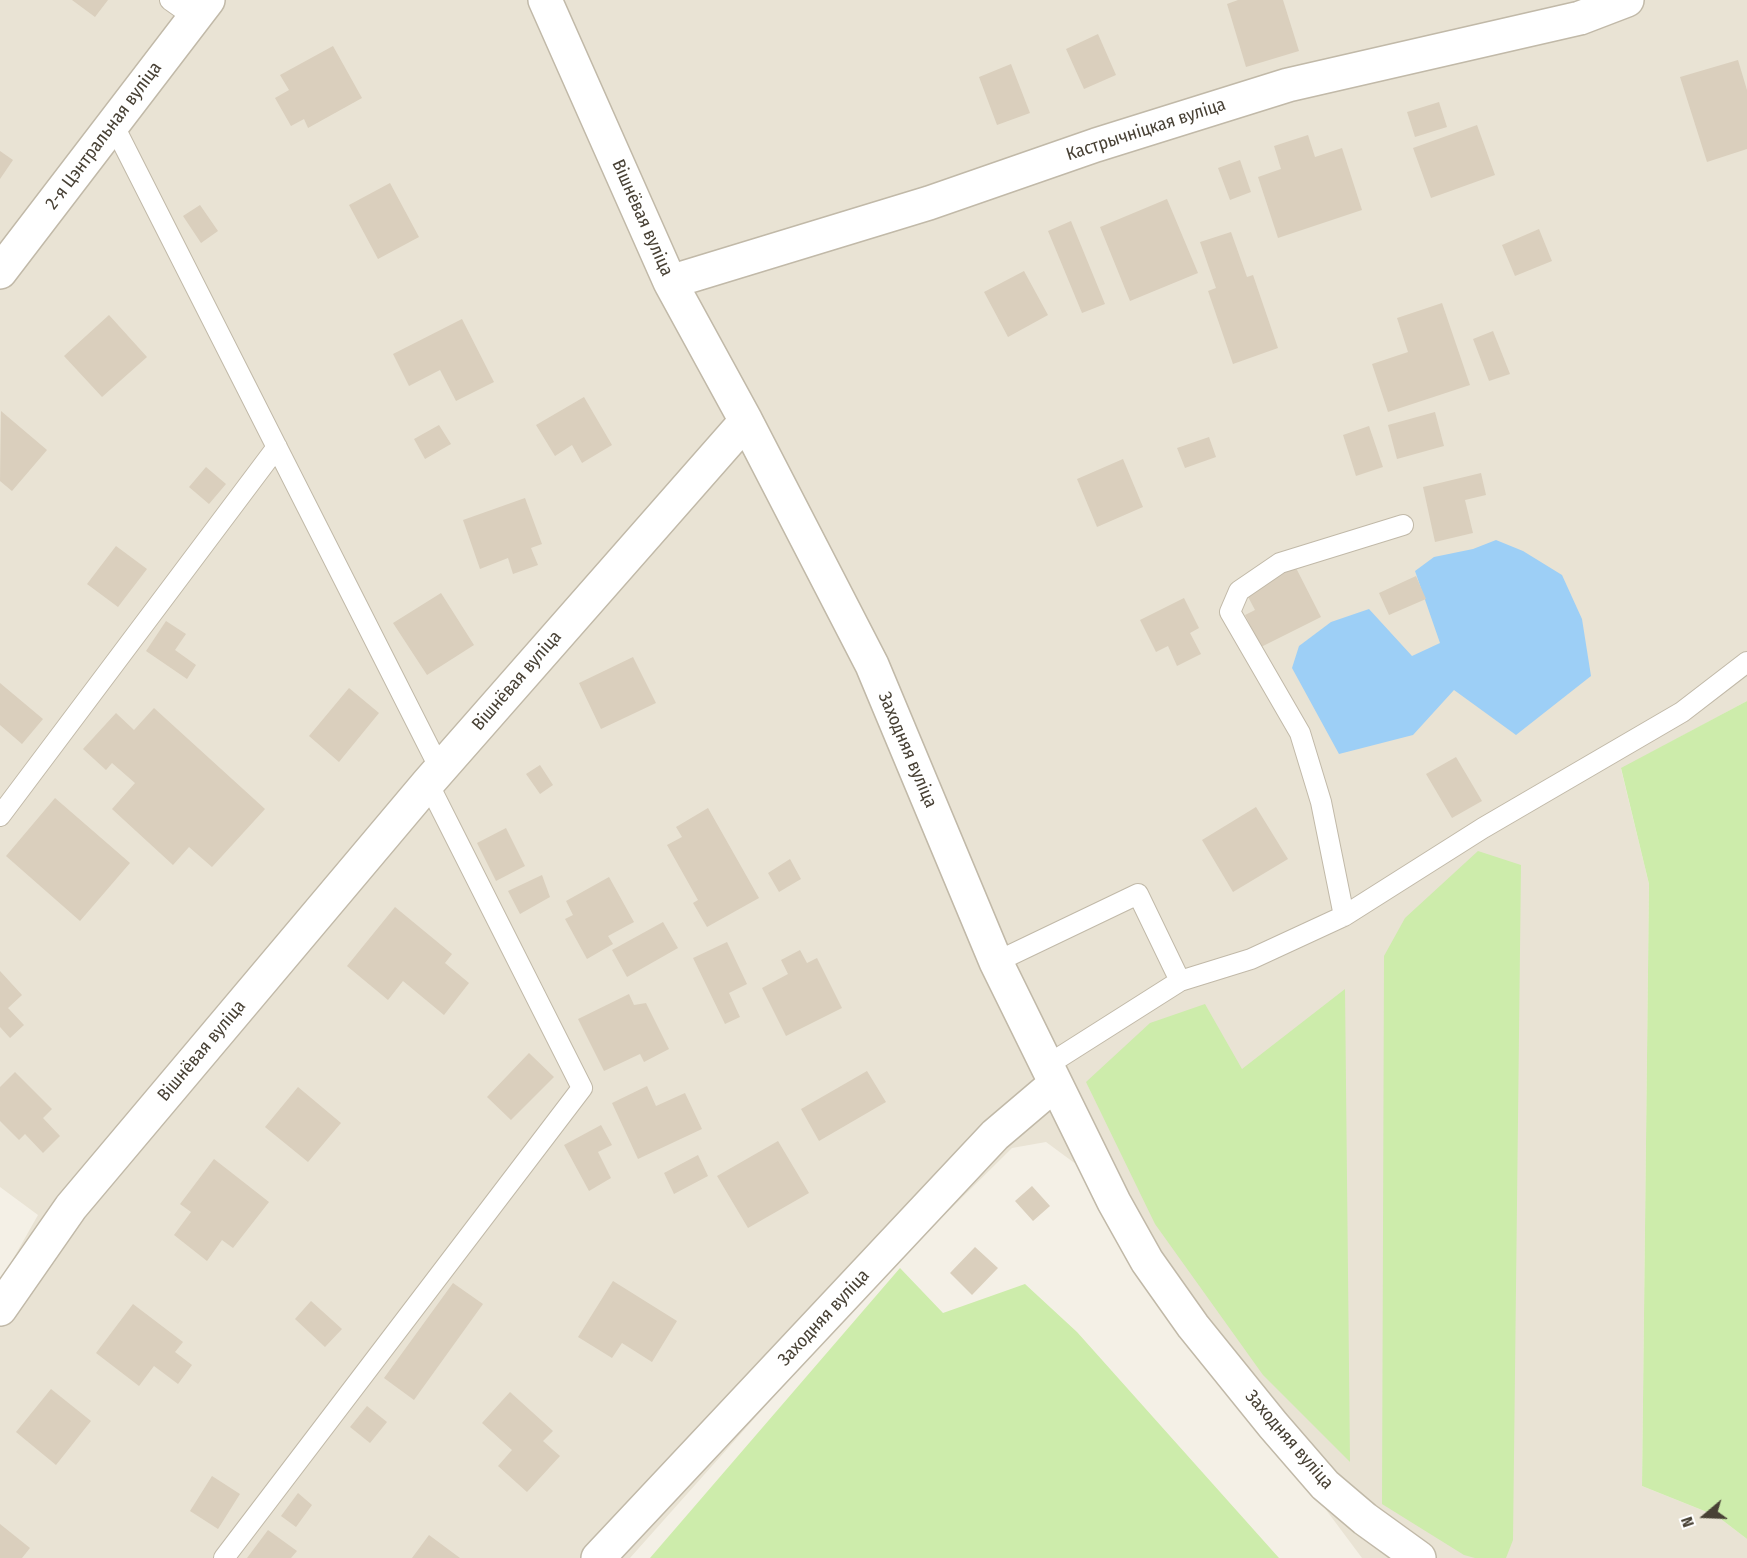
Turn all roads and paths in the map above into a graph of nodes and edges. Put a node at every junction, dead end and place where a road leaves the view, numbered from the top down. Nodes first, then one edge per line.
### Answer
1 (545, 0) edge
2 (1627, 0) edge
3 (191, 6) edge
4 (113, 124) junction
5 (0, 272) edge
6 (670, 282) junction
7 (746, 421) junction
8 (277, 447) junction
9 (1403, 525) dead end
10 (1747, 662) edge
11 (434, 776) junction
12 (0, 816) edge
13 (1344, 916) junction
14 (996, 962) junction
15 (1180, 981) junction
16 (1051, 1075) junction
17 (0, 1309) edge
18 (224, 1558) edge
19 (598, 1558) edge
20 (1419, 1558) edge

1 - 6 street, Вішнёвая вуліца
2 - 6 street, Кастрычніцкая вуліца
3 - 4 street, 2-я Цэнтральная вуліца
4 - 5 street, 2-я Цэнтральная вуліца
4 - 8 lane
6 - 7 street, Вішнёвая вуліца
7 - 11 street, Вішнёвая вуліца
7 - 14 street, Заходняя вуліца
8 - 11 lane
8 - 12 lane
9 - 13 lane
10 - 13 lane
11 - 17 street, Вішнёвая вуліца
11 - 18 lane
13 - 15 lane
14 - 15 lane
14 - 16 street, Заходняя вуліца
15 - 16 lane
16 - 19 street, Заходняя вуліца
16 - 20 street, Заходняя вуліца

